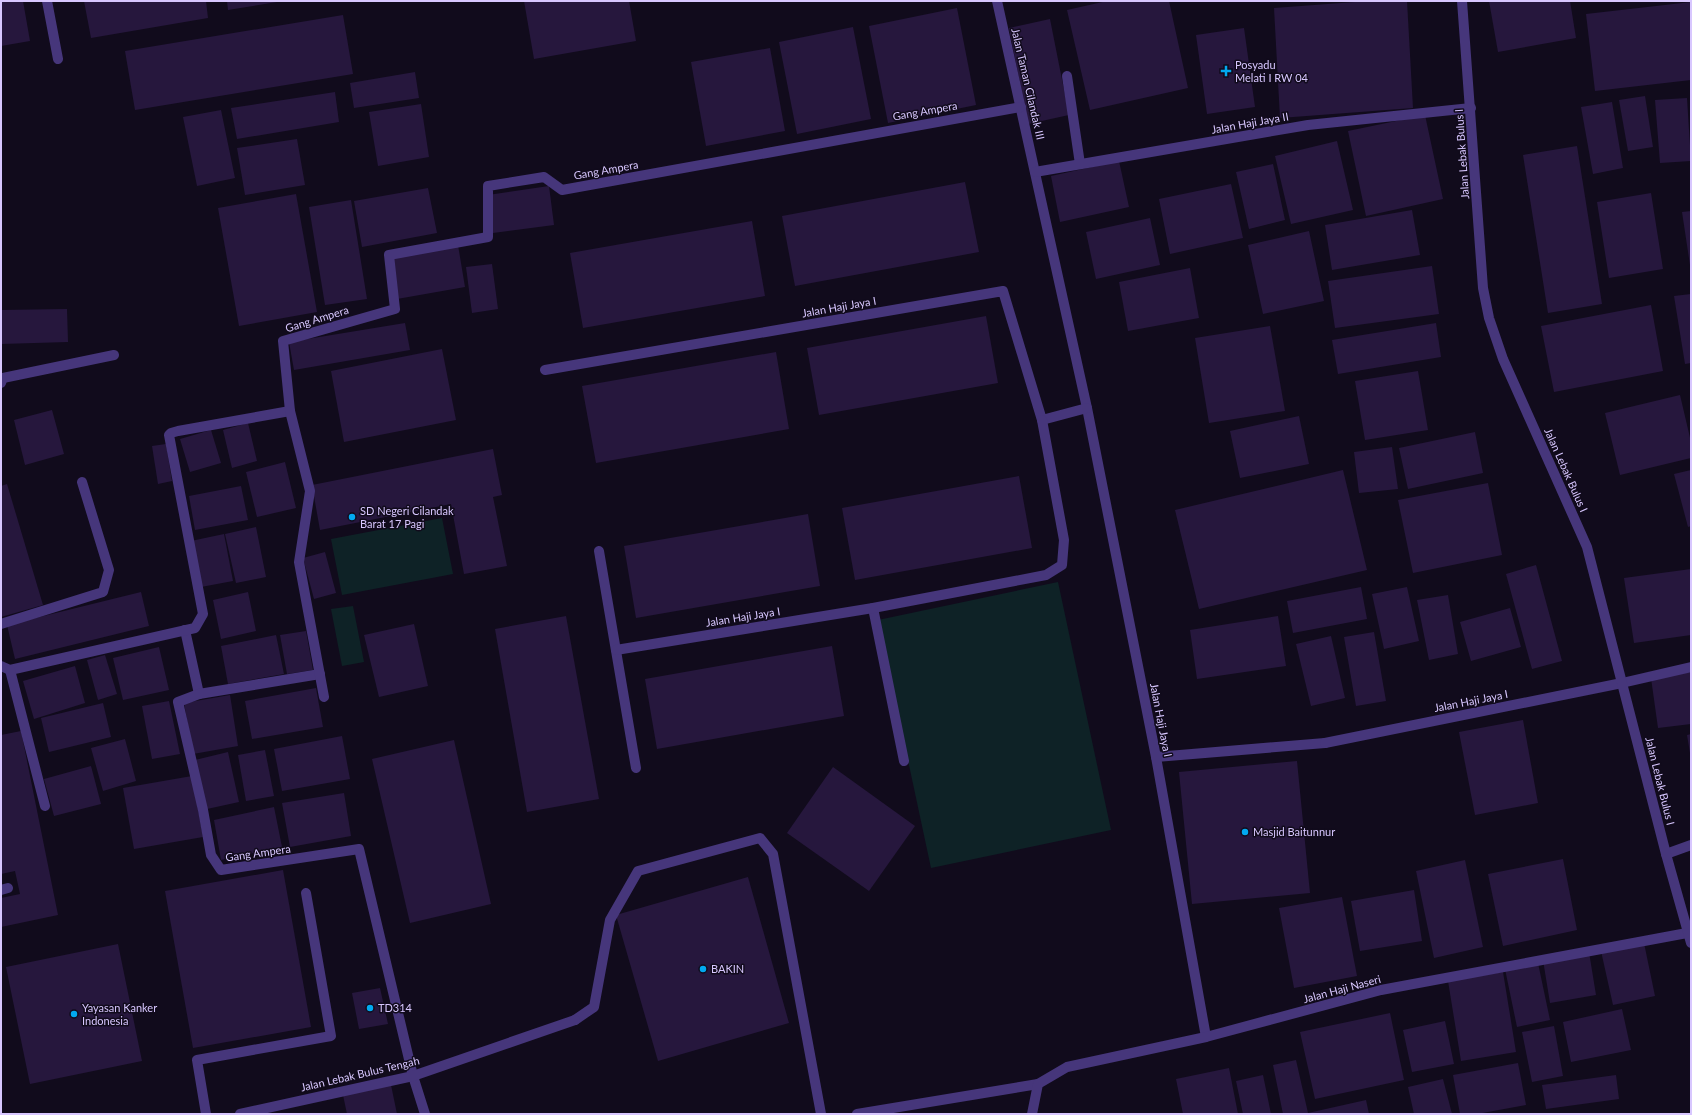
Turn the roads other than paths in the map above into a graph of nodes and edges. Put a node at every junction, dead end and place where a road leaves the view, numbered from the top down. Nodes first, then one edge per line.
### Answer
1 (47, 1) edge
2 (997, 1) edge
3 (1462, 1) edge
4 (58, 59) dead end
5 (1067, 76) dead end
6 (1022, 106) junction
7 (1471, 108) junction
8 (1080, 164) junction
9 (1036, 172) junction
10 (114, 355) dead end
11 (545, 370) dead end
12 (1, 383) edge
13 (1088, 408) junction
14 (290, 411) junction
15 (1042, 420) junction
16 (82, 482) dead end
17 (599, 551) dead end
18 (873, 608) junction
19 (1, 624) edge
20 (185, 630) junction
21 (616, 650) junction
22 (1691, 667) edge
23 (5, 668) edge
24 (320, 674) junction
25 (1622, 683) junction
26 (199, 694) junction
27 (324, 697) dead end
28 (1156, 756) junction
29 (904, 761) dead end
30 (636, 768) dead end
31 (46, 806) dead end
32 (1691, 845) edge
33 (1666, 854) junction
34 (306, 893) dead end
35 (1687, 933) junction
36 (1691, 943) edge
37 (1206, 1037) junction
38 (413, 1076) junction
39 (1038, 1084) junction
40 (206, 1114) edge
41 (240, 1114) edge
42 (425, 1114) edge
43 (821, 1114) edge
44 (856, 1114) edge
45 (1032, 1114) edge

1 - 4 street
2 - 6 street, Jalan Taman Cilandak III
3 - 7 street, Jalan Lebak Bulus I
5 - 8 street
6 - 9 street, Jalan Taman Cilandak III
6 - 14 street, Gang Ampera
7 - 8 street, Jalan Haji Jaya II
7 - 25 street, Jalan Lebak Bulus I
8 - 9 street, Jalan Haji Jaya II
9 - 13 street, Jalan Haji Jaya I
10 - 12 street
11 - 15 street, Jalan Haji Jaya I
13 - 15 street
13 - 28 street, Jalan Haji Jaya I
14 - 20 street
14 - 24 street, Gang Ampera
15 - 18 street, Jalan Haji Jaya I
16 - 19 street
17 - 21 street
18 - 21 street, Jalan Haji Jaya I
18 - 29 street
20 - 23 street
20 - 26 street
21 - 30 street
22 - 25 street, Jalan Haji Jaya I
23 - 31 street
24 - 26 street, Gang Ampera
24 - 27 street, Gang Ampera
25 - 28 street, Jalan Haji Jaya I
25 - 33 street, Jalan Lebak Bulus I
26 - 38 street, Gang Ampera
28 - 37 street, Jalan Haji Jaya I
32 - 33 street
33 - 35 street, Jalan Lebak Bulus I
34 - 40 street
35 - 36 street, Jalan Lebak Bulus I
35 - 37 street, Jalan Haji Naseri
37 - 39 street, Jalan Haji Naseri
38 - 41 street, Jalan Lebak Bulus Tengah
38 - 42 street
38 - 43 street, Jalan Lebak Bulus Tengah
39 - 44 street
39 - 45 street

